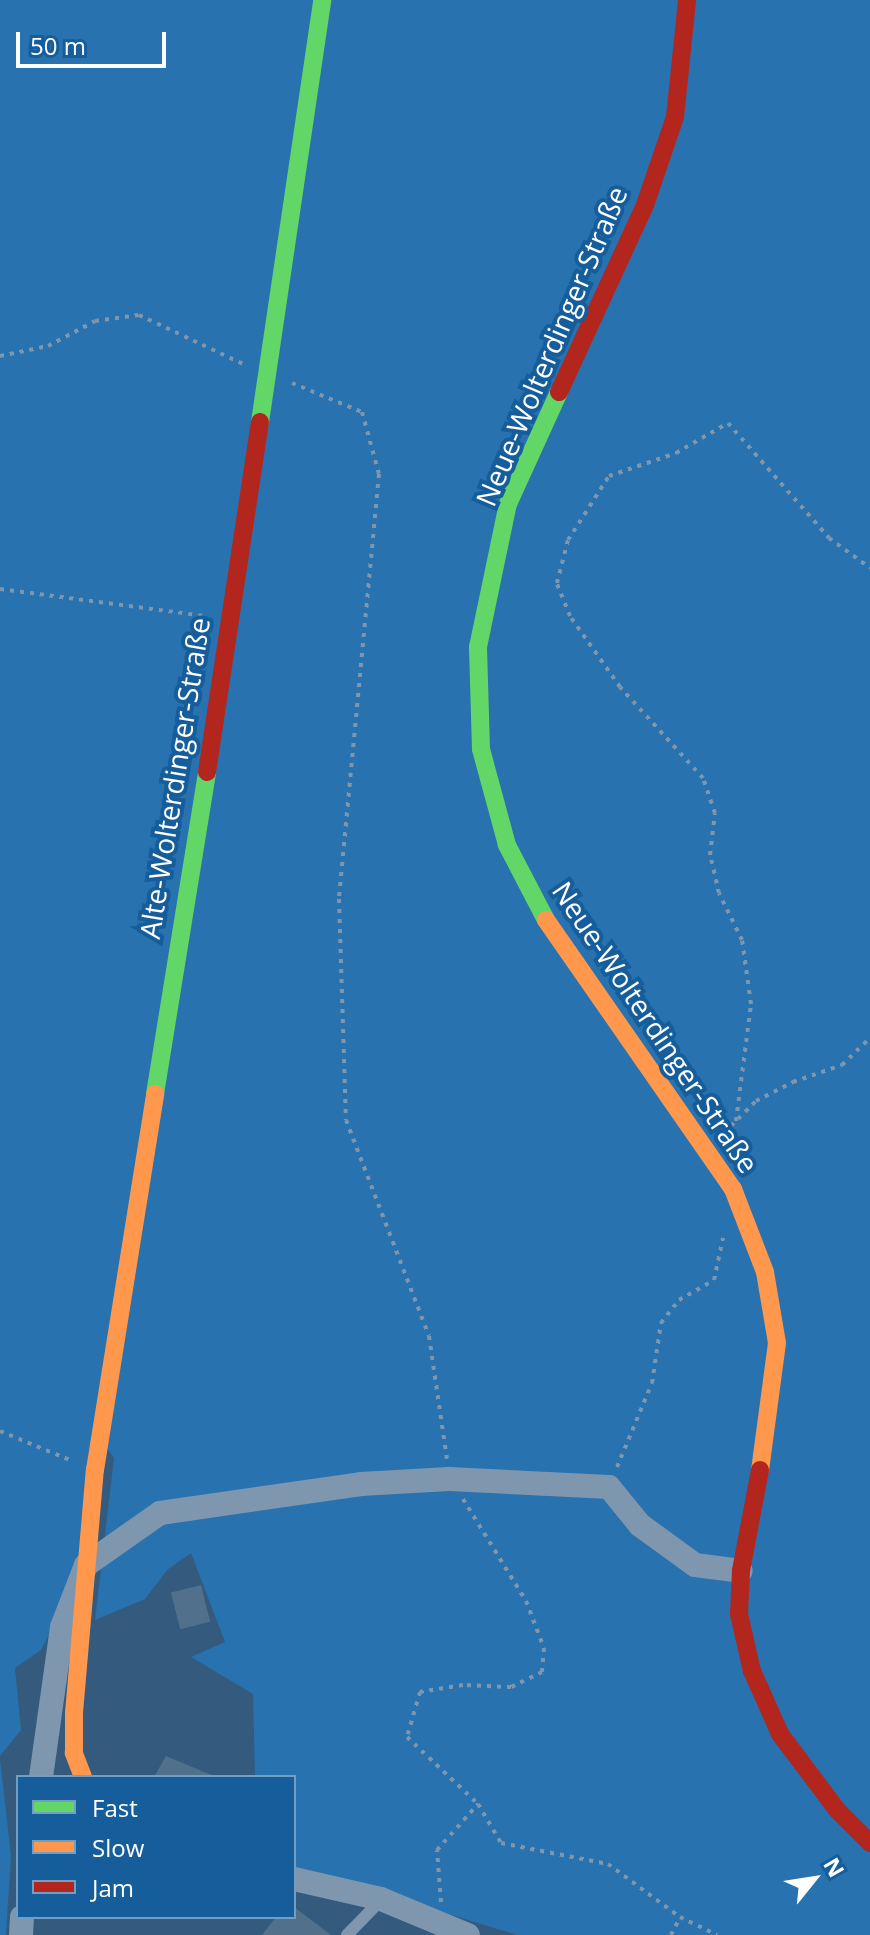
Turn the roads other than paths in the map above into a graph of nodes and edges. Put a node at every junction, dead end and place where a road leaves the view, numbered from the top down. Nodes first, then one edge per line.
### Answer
1 (322, 0) edge
2 (687, 0) edge
3 (86, 1565) junction
4 (741, 1571) junction
5 (41, 1775) edge
6 (82, 1775) edge
7 (870, 1843) edge
8 (296, 1879) edge
9 (381, 1899) junction
10 (347, 1935) edge
11 (468, 1935) edge

1 - 3 main road, Alte-Wolterdinger-Straße
2 - 4 main road, Neue-Wolterdinger-Straße
3 - 4 street
3 - 5 street, Alte-Wolterdinger-Straße
3 - 6 main road, Alte-Wolterdinger-Straße
4 - 7 main road, Neue-Wolterdinger-Straße
8 - 9 street
9 - 10 lane
9 - 11 street

